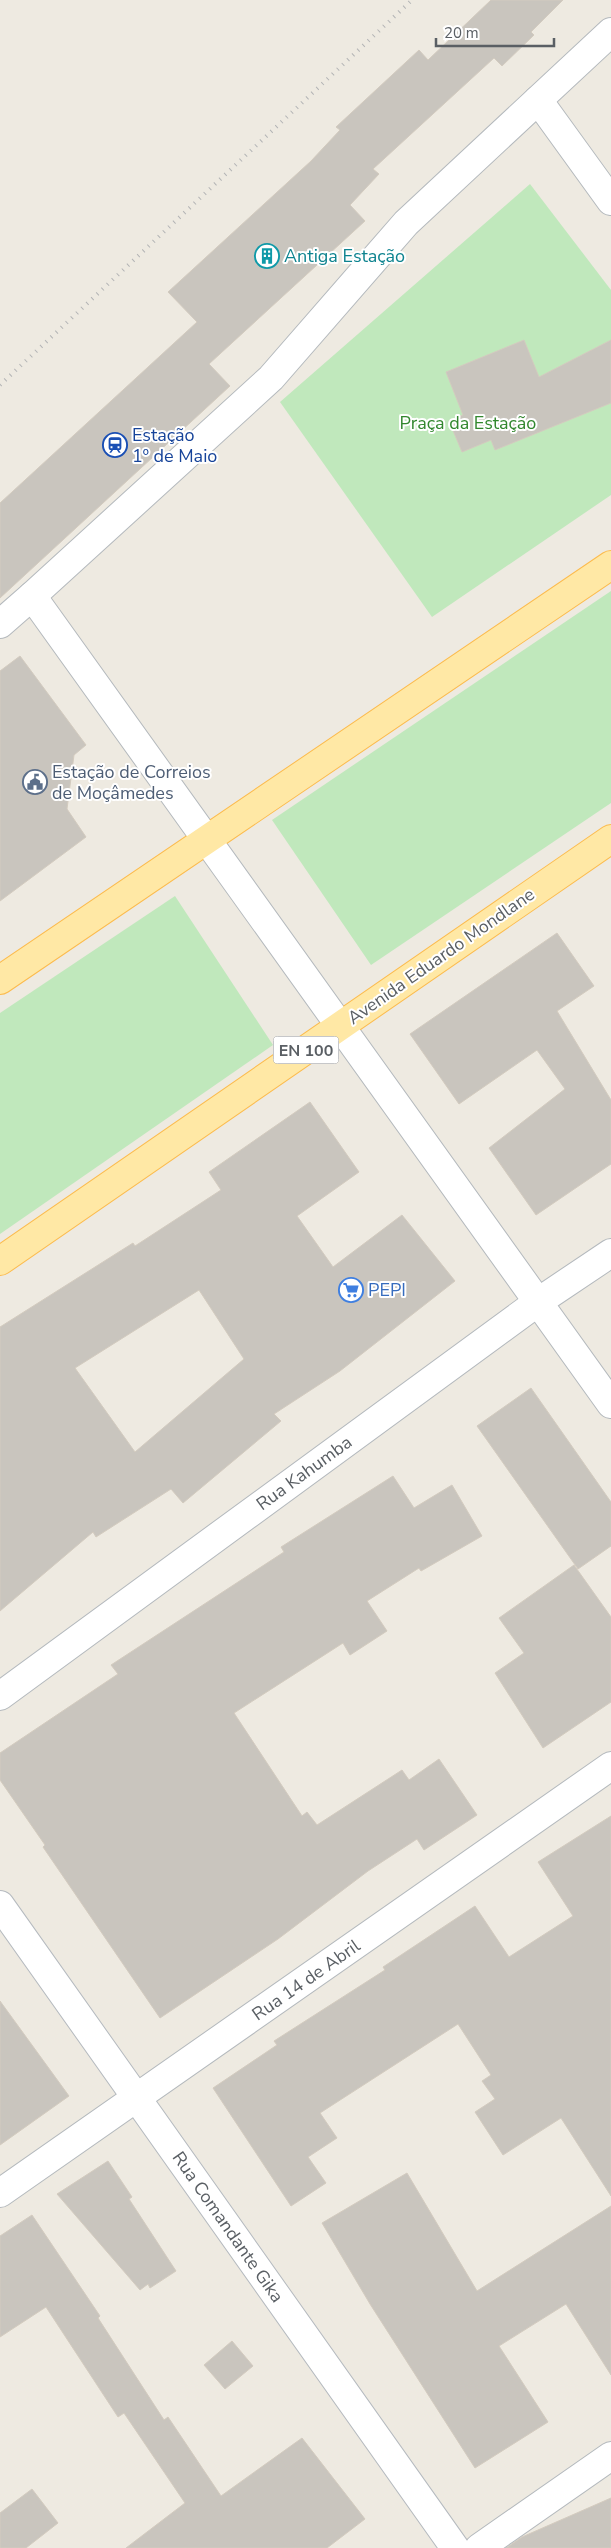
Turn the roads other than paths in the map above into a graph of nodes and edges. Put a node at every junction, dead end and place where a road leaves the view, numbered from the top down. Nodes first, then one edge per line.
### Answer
1 (611, 32) edge
2 (538, 100) junction
3 (611, 201) edge
4 (611, 565) edge
5 (32, 596) junction
6 (0, 624) edge
7 (611, 839) edge
8 (205, 841) junction
9 (0, 980) edge
10 (339, 1027) junction
11 (611, 1253) edge
12 (0, 1261) edge
13 (538, 1302) junction
14 (611, 1404) edge
15 (0, 1696) edge
16 (611, 1766) edge
17 (0, 1905) edge
18 (137, 2099) junction
19 (0, 2193) edge
20 (611, 2456) edge
21 (456, 2548) edge
22 (479, 2548) edge

1 - 2 street
2 - 3 street
2 - 5 street
4 - 8 main road
5 - 6 street
5 - 8 street
7 - 10 main road, Avenida Eduardo Mondlane / EN 100
8 - 9 main road
8 - 10 street
10 - 12 main road, Avenida Eduardo Mondlane / EN 100
10 - 13 street
11 - 13 street, Rua Kahumba
13 - 14 street
13 - 15 street, Rua Kahumba
16 - 18 street, Rua 14 de Abril
17 - 18 street, Rua Comandante Gika
18 - 19 street, Rua 14 de Abril
18 - 21 street, Rua Comandante Gika
20 - 22 street

